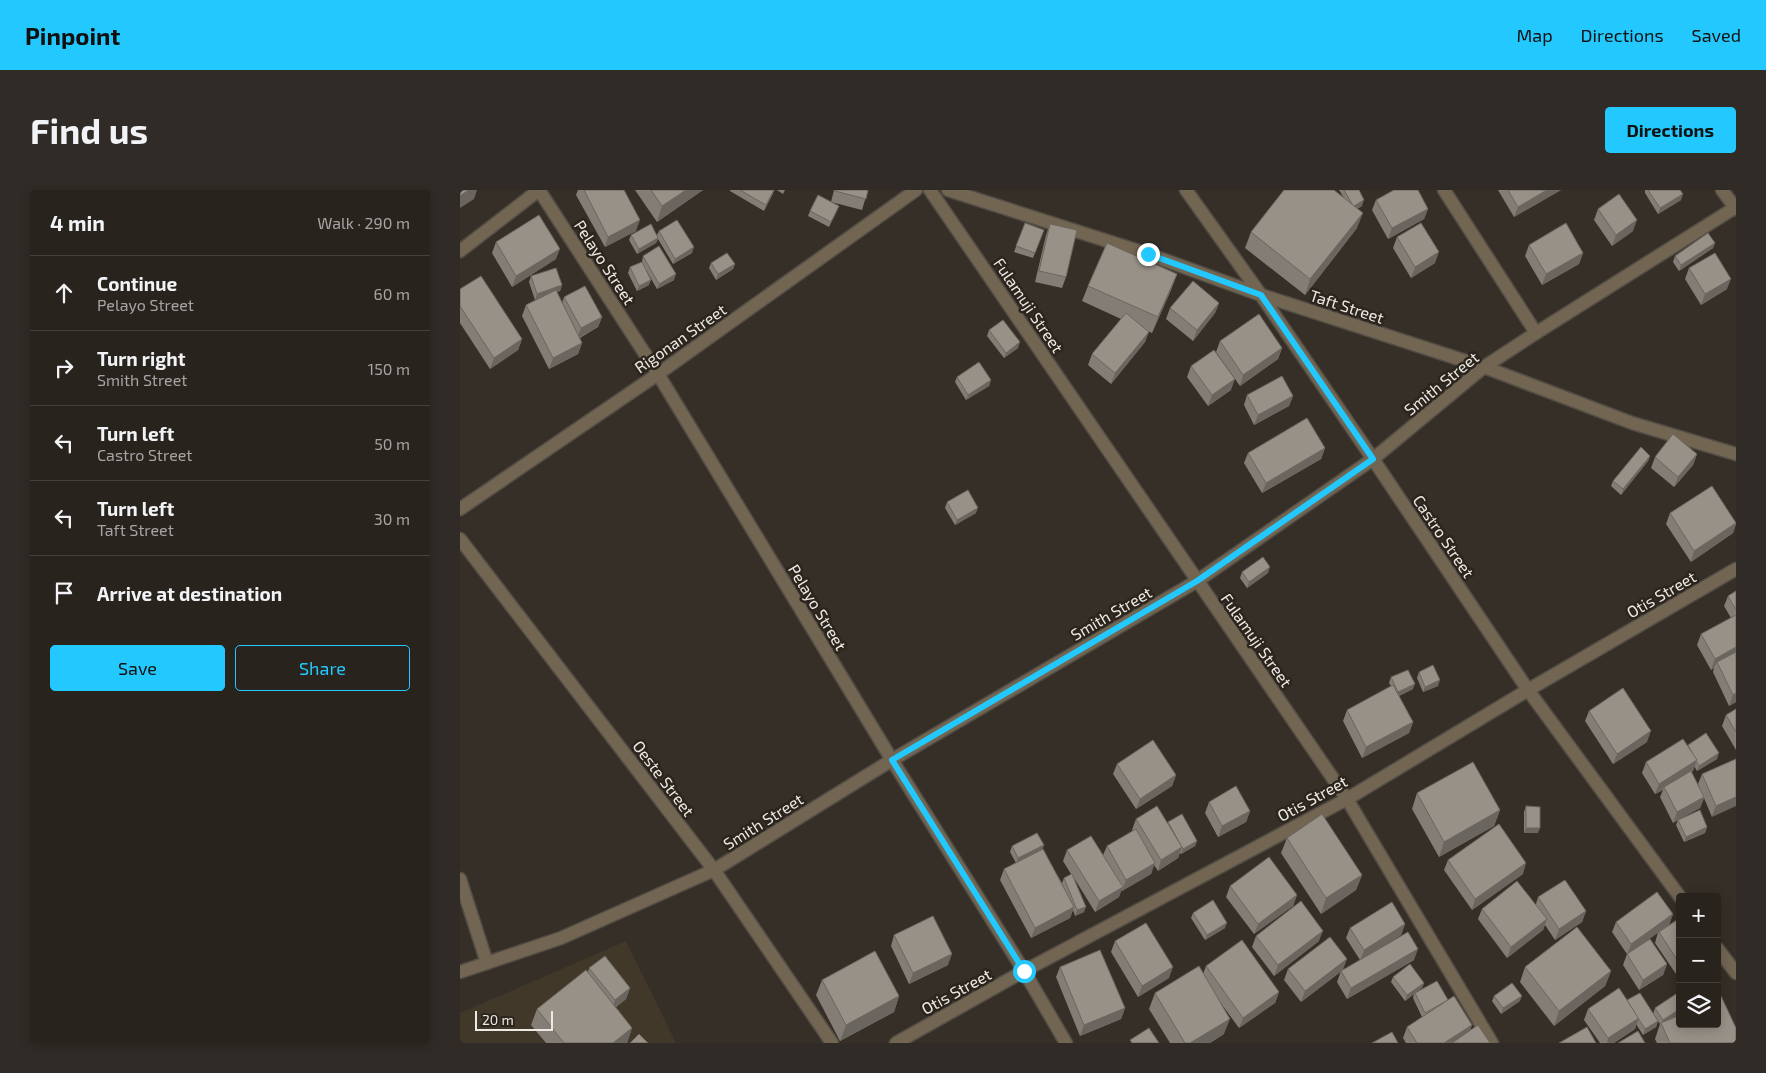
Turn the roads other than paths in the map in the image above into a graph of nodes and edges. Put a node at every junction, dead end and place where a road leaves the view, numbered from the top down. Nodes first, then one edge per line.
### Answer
1 (539, 190) edge
2 (916, 190) edge
3 (930, 190) edge
4 (948, 190) edge
5 (1186, 190) edge
6 (1444, 190) edge
7 (1722, 190) edge
8 (1736, 208) edge
9 (460, 251) edge
10 (1261, 295) junction
11 (1536, 333) junction
12 (1484, 367) junction
13 (658, 374) junction
14 (1736, 454) edge
15 (1373, 459) junction
16 (460, 509) edge
17 (460, 539) edge
18 (1736, 569) edge
19 (1197, 581) junction
20 (1528, 690) junction
21 (892, 760) junction
22 (1347, 798) junction
23 (714, 870) junction
24 (460, 878) edge
25 (1677, 893) edge
26 (1721, 953) edge
27 (486, 964) junction
28 (1024, 971) junction
29 (460, 972) edge
30 (1736, 973) edge
31 (832, 1043) edge
32 (896, 1043) edge
33 (1066, 1043) edge
34 (1492, 1043) edge

1 - 9 street
1 - 13 street, Pelayo Street
2 - 13 street, Rigonan Street
3 - 19 street, Fulamuji Street
4 - 10 street, Taft Street
5 - 10 street, Castro Street
6 - 11 street
7 - 8 street
8 - 11 street, Smith Street
10 - 12 street, Taft Street
10 - 15 street, Castro Street
11 - 12 street, Smith Street
12 - 14 street, Taft Street
12 - 15 street, Smith Street
13 - 16 street, Rigonan Street
13 - 21 street, Pelayo Street
15 - 19 street, Smith Street
15 - 20 street, Castro Street
17 - 23 street, Oeste Street
18 - 20 street, Otis Street
19 - 21 street, Smith Street
19 - 22 street, Fulamuji Street
20 - 22 street, Otis Street
20 - 25 street, Castro Street
21 - 23 street, Smith Street
21 - 28 street, Pelayo Street
22 - 28 street, Otis Street
22 - 34 street, Fulamuji Street
23 - 27 street, Smith Street
23 - 31 street, Oeste Street
24 - 27 street
26 - 30 street
27 - 29 street, Smith Street
28 - 32 street, Otis Street
28 - 33 street, Pelayo Street

